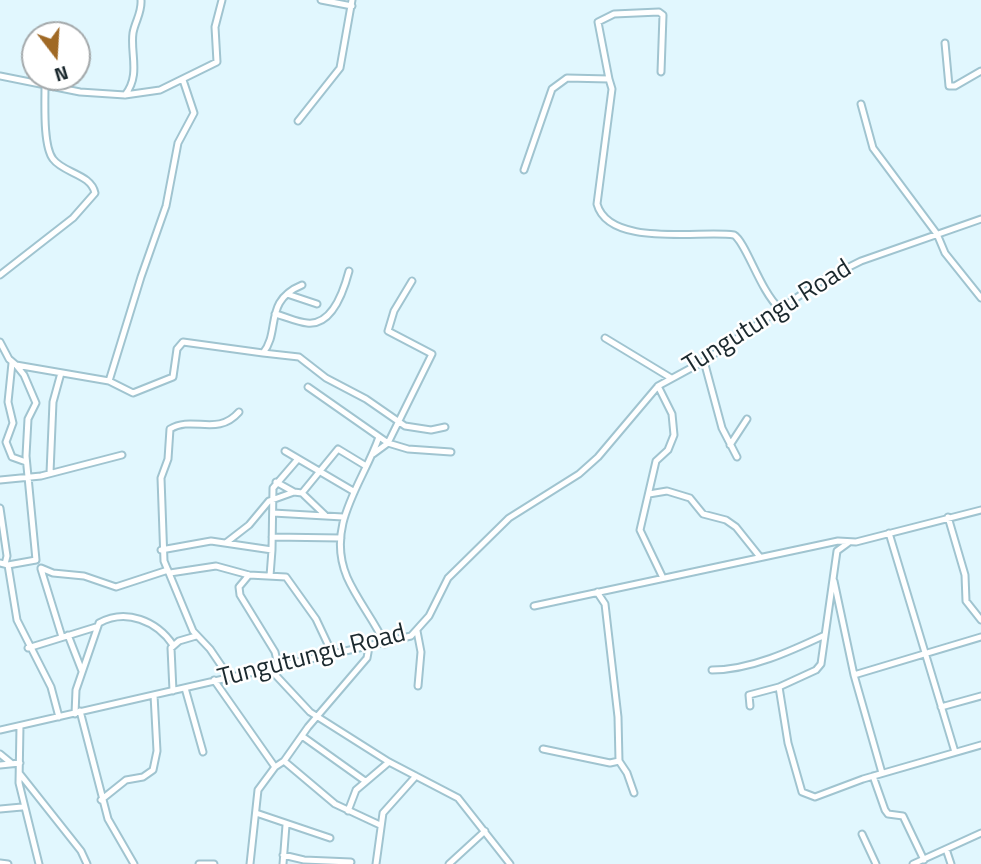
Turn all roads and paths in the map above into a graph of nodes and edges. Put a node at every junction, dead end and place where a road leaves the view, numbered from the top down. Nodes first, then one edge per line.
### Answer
1 (141, 0) edge
2 (222, 0) edge
3 (321, 0) edge
4 (352, 3) edge
5 (945, 43) dead end
6 (981, 71) edge
7 (661, 72) dead end
8 (0, 76) edge
9 (609, 79) junction
10 (183, 80) junction
11 (21, 81) edge
12 (45, 91) edge
13 (91, 91) edge
14 (125, 94) junction
15 (861, 104) dead end
16 (298, 121) dead end
17 (524, 170) dead end
18 (981, 219) edge
19 (937, 234) junction
20 (349, 271) dead end
21 (0, 275) edge
22 (412, 281) dead end
23 (302, 285) dead end
24 (286, 294) junction
25 (981, 298) edge
26 (317, 304) dead end
27 (780, 309) junction
28 (275, 314) junction
29 (605, 338) dead end
30 (0, 342) edge
31 (263, 353) junction
32 (704, 361) junction
33 (14, 364) junction
34 (61, 373) junction
35 (671, 378) junction
36 (109, 381) junction
37 (658, 386) junction
38 (309, 387) dead end
39 (239, 412) dead end
40 (747, 419) dead end
41 (398, 422) junction
42 (445, 428) dead end
43 (379, 437) junction
44 (388, 443) junction
45 (730, 445) junction
46 (285, 450) dead end
47 (451, 452) dead end
48 (373, 454) junction
49 (122, 455) dead end
50 (737, 457) dead end
51 (299, 459) junction
52 (26, 462) junction
53 (366, 466) junction
54 (321, 472) junction
55 (50, 473) junction
56 (27, 478) junction
57 (0, 480) edge
58 (276, 482) junction
59 (353, 491) junction
60 (294, 492) junction
61 (302, 493) junction
62 (649, 494) junction
63 (273, 498) junction
64 (0, 508) edge
65 (981, 510) edge
66 (273, 513) junction
67 (325, 515) junction
68 (344, 517) junction
69 (948, 517) junction
70 (2, 524) edge
71 (889, 533) junction
72 (272, 537) junction
73 (341, 538) junction
74 (227, 542) junction
75 (848, 543) junction
76 (161, 550) junction
77 (272, 550) junction
78 (760, 557) junction
79 (36, 560) junction
80 (4, 564) edge
81 (41, 568) junction
82 (169, 571) junction
83 (249, 575) junction
84 (270, 576) junction
85 (663, 578) junction
86 (834, 578) junction
87 (597, 592) junction
88 (534, 606) dead end
89 (981, 620) edge
90 (96, 627) junction
91 (417, 631) junction
92 (825, 635) junction
93 (65, 636) junction
94 (196, 636) junction
95 (981, 637) edge
96 (385, 644) junction
97 (173, 645) junction
98 (369, 646) junction
99 (28, 648) junction
100 (332, 653) junction
101 (925, 655) junction
102 (278, 666) junction
103 (269, 668) junction
104 (712, 670) dead end
105 (82, 671) junction
106 (854, 675) junction
107 (229, 677) junction
108 (214, 680) junction
109 (418, 685) dead end
110 (779, 687) junction
111 (185, 688) junction
112 (173, 691) junction
113 (153, 695) junction
114 (981, 696) edge
115 (750, 706) dead end
116 (942, 707) junction
117 (77, 713) junction
118 (59, 717) junction
119 (320, 717) junction
120 (20, 726) junction
121 (0, 730) edge
122 (302, 736) junction
123 (981, 745) edge
124 (970, 747) junction
125 (543, 749) dead end
126 (981, 751) edge
127 (203, 752) dead end
128 (955, 752) junction
129 (0, 754) edge
130 (284, 761) junction
131 (619, 761) junction
132 (389, 762) junction
133 (11, 763) junction
134 (20, 764) junction
135 (0, 765) edge
136 (275, 767) junction
137 (882, 773) junction
138 (20, 774) junction
139 (416, 776) junction
140 (873, 776) junction
141 (365, 781) junction
142 (634, 793) dead end
143 (101, 800) junction
144 (22, 807) junction
145 (0, 809) edge
146 (348, 811) junction
147 (256, 813) junction
148 (286, 825) junction
149 (380, 825) junction
150 (485, 831) junction
151 (981, 833) edge
152 (862, 834) dead end
153 (330, 838) dead end
154 (946, 849) junction
155 (284, 855) junction
156 (924, 860) junction
157 (351, 862) dead end
158 (0, 863) edge
159 (8, 864) edge
160 (39, 864) edge
161 (88, 864) edge
162 (134, 864) edge
163 (200, 864) edge
164 (214, 864) edge
165 (250, 864) edge
166 (284, 864) edge
167 (376, 864) edge
168 (449, 864) edge
169 (510, 864) edge
170 (876, 864) edge
171 (914, 864) edge
172 (951, 864) edge

1 - 14 street
2 - 10 street
3 - 4 street
4 - 16 street
5 - 6 street
7 - 9 street
8 - 11 street
9 - 17 street
9 - 27 street
10 - 14 street
10 - 36 street
12 - 21 street
13 - 14 street
15 - 19 street
18 - 19 street, Tungutungu Road
19 - 25 street
19 - 27 street, Tungutungu Road
20 - 28 street
22 - 41 street
23 - 24 street
24 - 26 street
24 - 28 street
27 - 32 street, Tungutungu Road
28 - 31 street
29 - 35 street
30 - 33 street
31 - 36 street
31 - 41 street
32 - 35 street, Tungutungu Road
32 - 45 street
33 - 34 street
33 - 52 street
33 - 52 street
34 - 36 street
34 - 55 street
35 - 37 street, Tungutungu Road
37 - 62 street
37 - 91 street, Tungutungu Road
38 - 43 street
39 - 76 street
40 - 45 street
41 - 42 street
41 - 44 street
43 - 44 street
43 - 48 street
44 - 47 street
44 - 48 street
45 - 50 street
46 - 51 street
48 - 53 street
49 - 55 street
51 - 54 street
51 - 58 street
52 - 56 street
53 - 54 street
53 - 59 street
54 - 59 street
54 - 61 street
55 - 56 street
56 - 57 street
56 - 79 street
58 - 60 street
58 - 63 street
59 - 68 street
60 - 61 street
60 - 63 street
61 - 67 street
62 - 78 street
62 - 85 street
63 - 66 street
63 - 74 street
64 - 70 street
65 - 69 street
66 - 67 street
66 - 72 street
67 - 68 street
68 - 73 street
69 - 71 street
69 - 89 street
70 - 80 street
71 - 75 street
71 - 101 street
72 - 73 street
72 - 77 street
73 - 96 street
74 - 76 street
74 - 77 street
75 - 78 street
75 - 86 street
76 - 82 street
77 - 84 street
78 - 85 street
79 - 80 street
79 - 81 street
80 - 99 street
81 - 82 street
81 - 93 street
82 - 83 street
82 - 94 street
83 - 84 street
83 - 102 street
84 - 100 street
85 - 87 street
86 - 92 street
86 - 106 street
87 - 88 street
87 - 131 street
90 - 93 street
90 - 97 street
90 - 105 street
91 - 96 street, Tungutungu Road
91 - 109 street
92 - 104 street
92 - 110 street
93 - 99 street
93 - 105 street
94 - 97 street
94 - 107 street
95 - 101 street
96 - 98 street, Tungutungu Road
97 - 112 street
98 - 100 street, Tungutungu Road
98 - 119 street
99 - 118 street
100 - 102 street, Tungutungu Road
101 - 106 street
101 - 116 street
102 - 103 street, Tungutungu Road
103 - 107 street, Tungutungu Road
103 - 119 street
105 - 117 street
106 - 137 street
107 - 108 street, Tungutungu Road
108 - 111 street, Tungutungu Road
108 - 136 street
110 - 115 street
110 - 140 street
111 - 112 street, Tungutungu Road
111 - 127 street
112 - 113 street, Tungutungu Road
113 - 117 street, Tungutungu Road
113 - 143 street
114 - 116 street
116 - 128 street
117 - 118 street, Tungutungu Road
117 - 143 street
118 - 120 street, Tungutungu Road
119 - 122 street
119 - 132 street
120 - 121 street, Tungutungu Road
120 - 134 street
122 - 130 street
122 - 141 street
123 - 124 street
124 - 126 street
124 - 128 street
125 - 131 street
128 - 137 street
129 - 133 street
130 - 136 street
130 - 146 street
131 - 142 street
132 - 139 street
132 - 141 street
133 - 134 street
133 - 135 street
134 - 138 street
136 - 147 street
137 - 140 street
138 - 144 street
138 - 161 street
139 - 149 street
139 - 150 street
140 - 156 street
141 - 146 street
143 - 162 street
144 - 145 street
144 - 160 street
146 - 149 street
147 - 148 street
147 - 165 street
148 - 153 street
148 - 155 street
149 - 167 street
150 - 168 street
150 - 169 street
151 - 154 street
152 - 170 street
154 - 156 street
154 - 172 street
155 - 157 street
155 - 166 street
156 - 171 street
158 - 159 street
163 - 164 street

